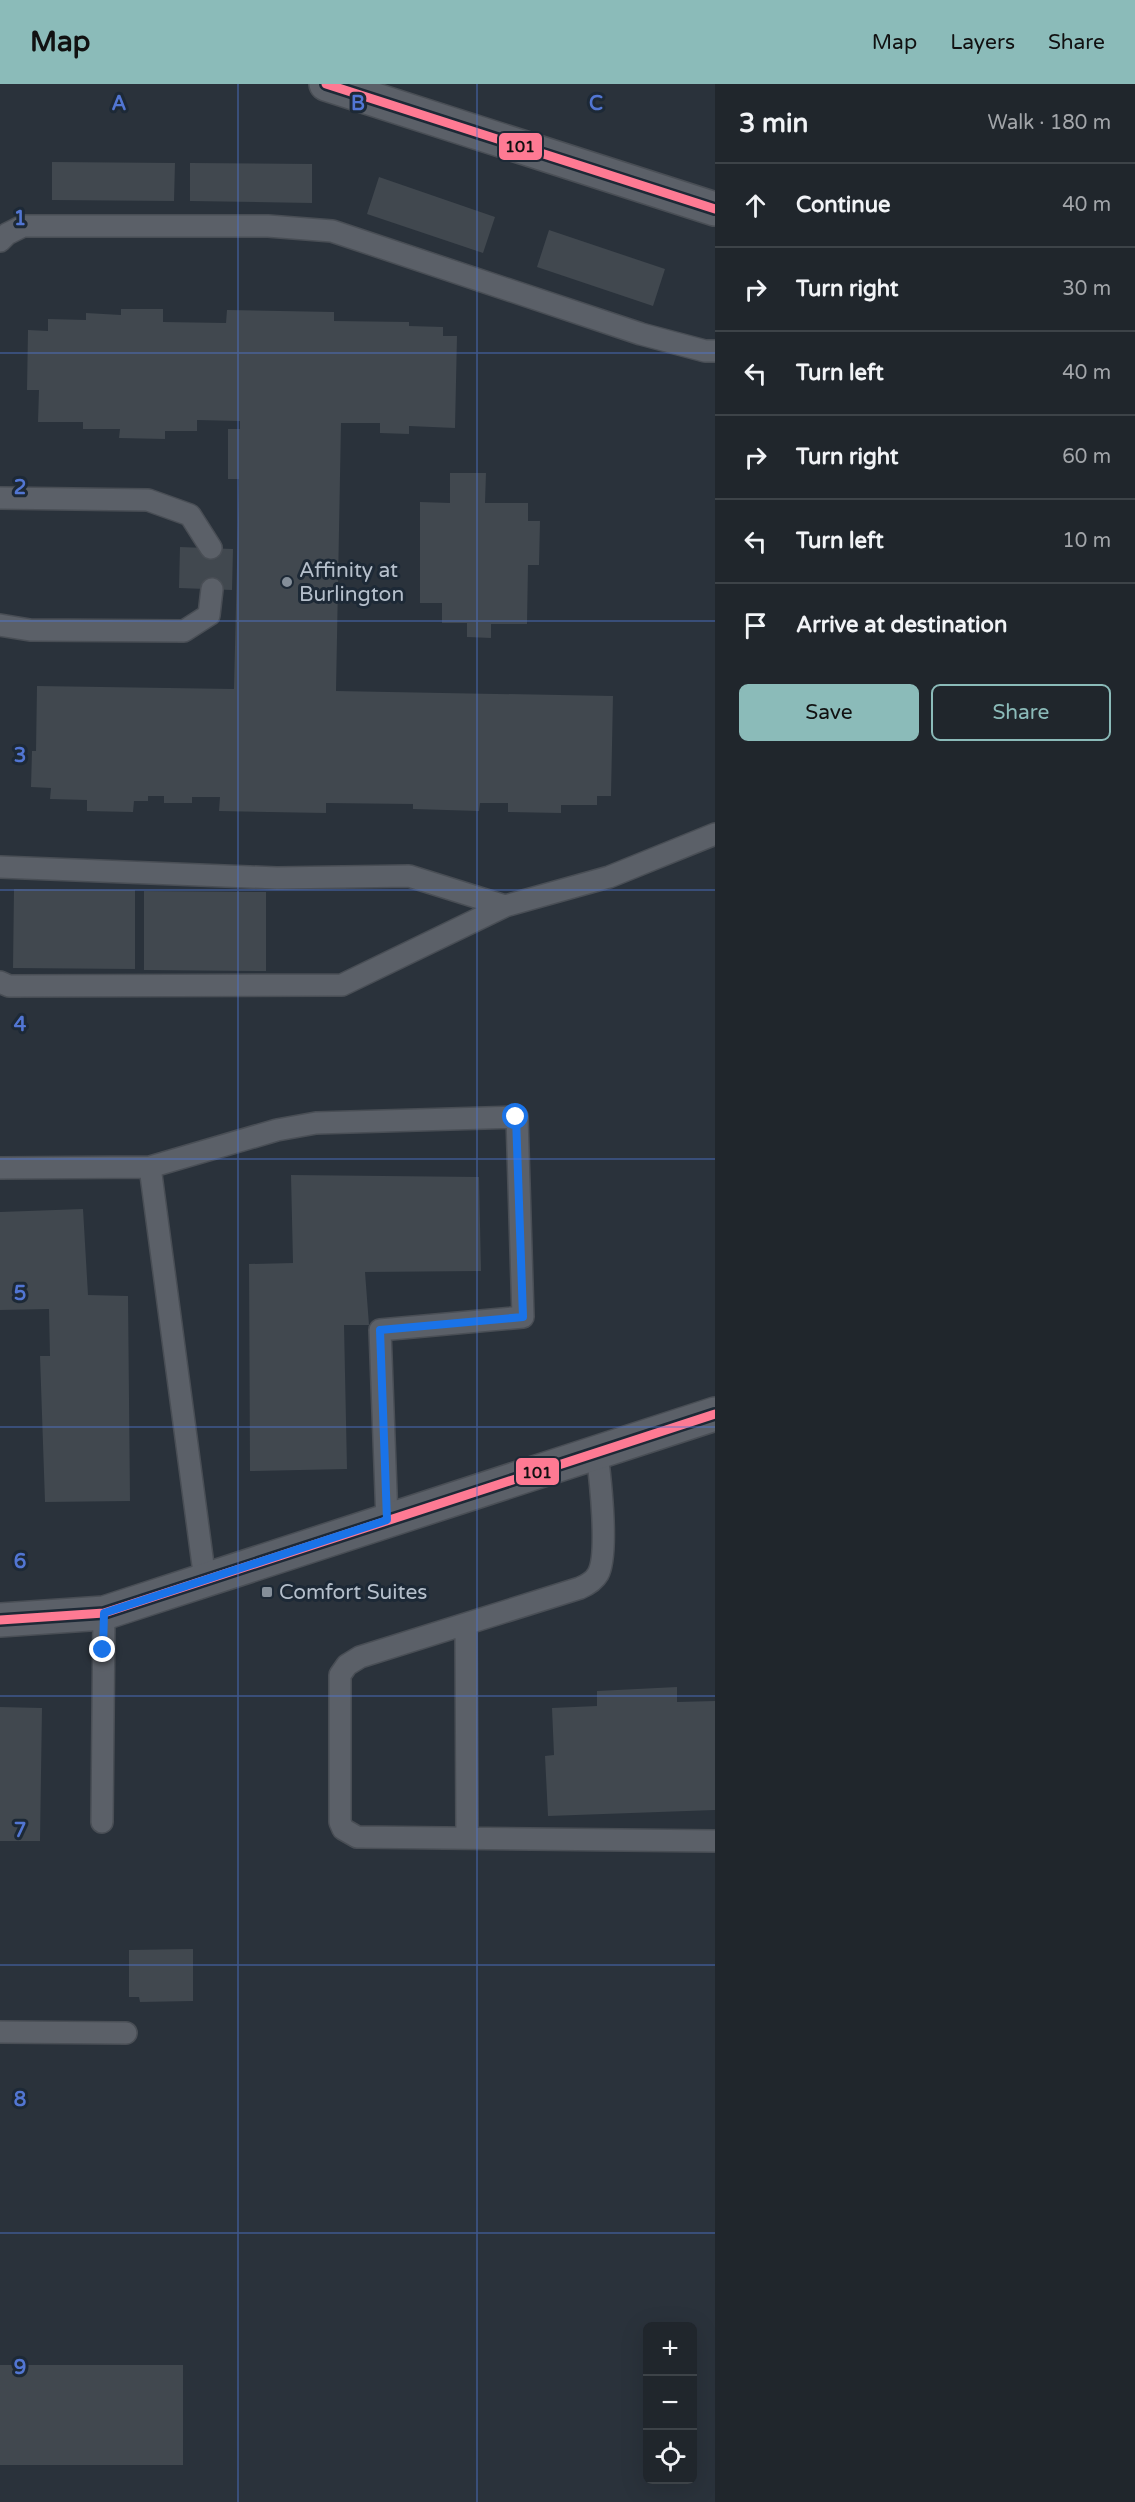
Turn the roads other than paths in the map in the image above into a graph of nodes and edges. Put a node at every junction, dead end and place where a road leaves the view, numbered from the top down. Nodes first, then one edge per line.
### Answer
1 (326, 84) edge
2 (715, 209) edge
3 (0, 241) edge
4 (715, 351) edge
5 (0, 498) edge
6 (211, 548) dead end
7 (213, 589) dead end
8 (0, 625) edge
9 (715, 834) edge
10 (0, 867) edge
11 (505, 906) junction
12 (0, 982) edge
13 (150, 1167) junction
14 (0, 1168) edge
15 (715, 1414) edge
16 (597, 1453) junction
17 (387, 1520) junction
18 (205, 1580) junction
19 (104, 1613) junction
20 (0, 1620) edge
21 (466, 1624) junction
22 (102, 1822) dead end
23 (467, 1838) junction
24 (715, 1841) edge
25 (0, 2032) edge
26 (126, 2033) dead end

1 - 2 street
3 - 4 lane
5 - 6 lane
7 - 8 lane
9 - 11 lane
10 - 11 lane
11 - 12 lane
13 - 14 lane
13 - 17 lane
13 - 18 lane
15 - 16 street
16 - 17 street
16 - 21 lane
17 - 18 street
18 - 19 street
19 - 20 street
19 - 22 lane
21 - 23 lane
21 - 23 lane
23 - 24 lane
25 - 26 lane

